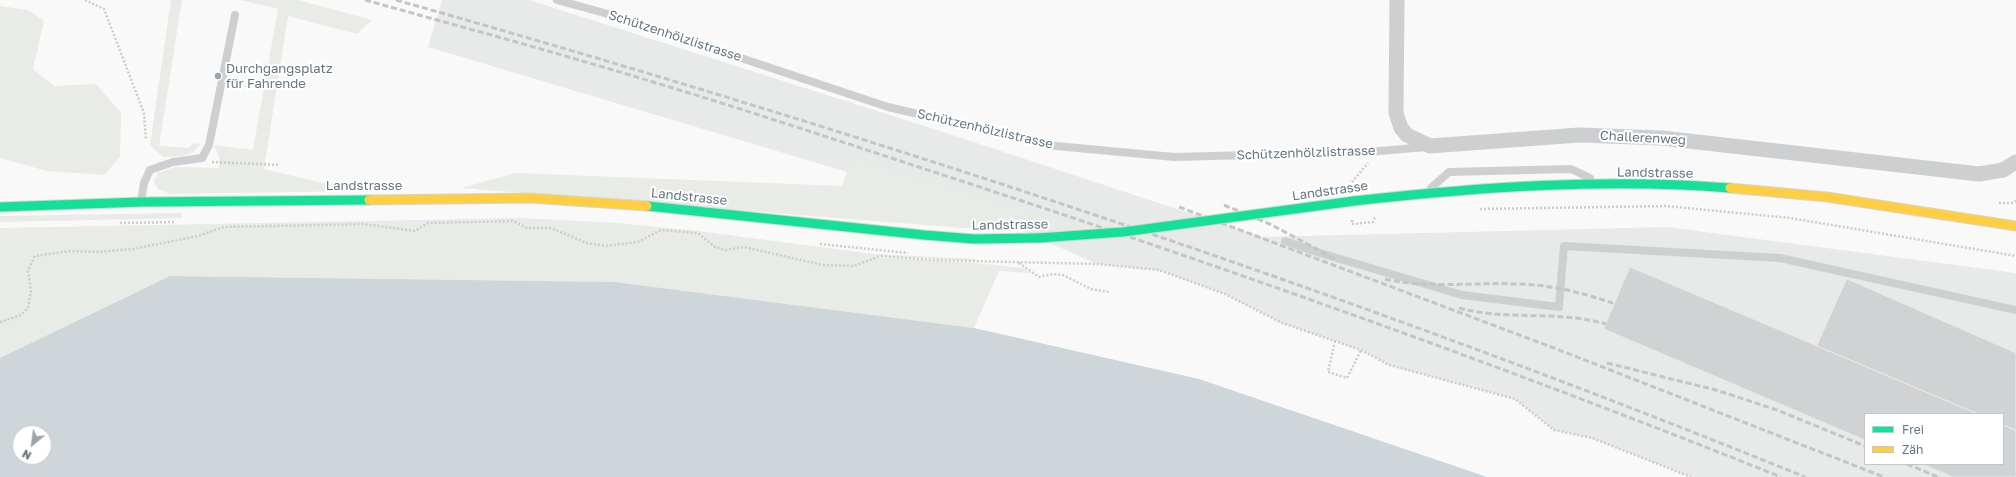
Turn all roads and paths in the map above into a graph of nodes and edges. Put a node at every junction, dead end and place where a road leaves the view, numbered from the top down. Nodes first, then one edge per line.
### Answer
1 (85, 0) edge
2 (557, 0) edge
3 (1396, 0) edge
4 (235, 15) dead end
5 (146, 140) dead end
6 (1430, 146) junction
7 (1368, 152) junction
8 (202, 158) junction
9 (2016, 162) edge
10 (279, 165) dead end
11 (1351, 182) dead end
12 (1602, 184) junction
13 (1426, 192) junction
14 (8, 196) dead end
15 (141, 202) junction
16 (0, 207) edge
17 (38, 207) junction
18 (1475, 209) dead end
19 (1375, 216) junction
20 (1383, 216) dead end
21 (1370, 217) dead end
22 (177, 222) dead end
23 (115, 223) dead end
24 (1352, 224) dead end
25 (2016, 226) edge
26 (1285, 241) dead end
27 (812, 243) dead end
28 (912, 254) dead end
29 (2016, 256) edge
30 (1018, 263) junction
31 (1109, 292) dead end
32 (2016, 310) edge
33 (0, 322) edge
34 (1335, 341) junction
35 (1361, 350) junction
36 (1692, 477) edge

1 - 5 path
2 - 7 lane, Schützenhölzlistrasse
3 - 6 street, Challerenweg
4 - 8 lane
6 - 7 lane, Schützenhölzlistrasse
6 - 9 street, Challerenweg
7 - 11 path
8 - 10 path
8 - 15 lane
12 - 13 main road, Landstrasse
12 - 13 lane
12 - 25 main road, Landstrasse
13 - 15 main road, Landstrasse, bridge
14 - 17 main road
15 - 17 main road, Landstrasse
16 - 17 main road, Landstrasse
18 - 29 path
19 - 20 path
19 - 21 path
19 - 24 path
22 - 23 path
26 - 32 lane
27 - 28 path
30 - 31 path
30 - 33 path
30 - 34 path
34 - 35 path
34 - 35 path
35 - 36 path

